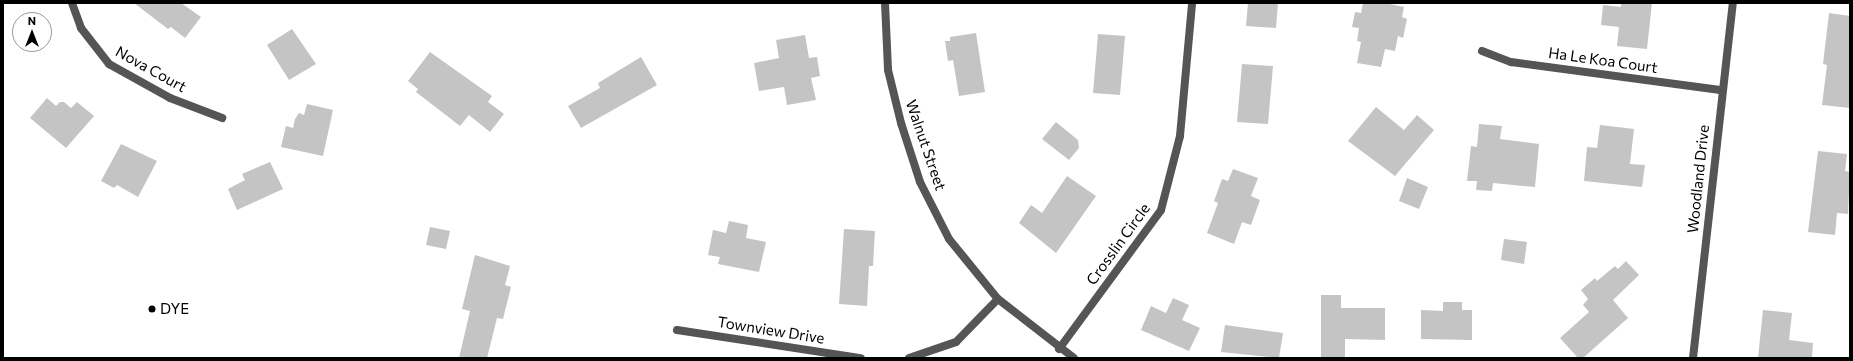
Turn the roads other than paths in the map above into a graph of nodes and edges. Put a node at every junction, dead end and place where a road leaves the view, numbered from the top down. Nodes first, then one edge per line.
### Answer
1 (72, 3) edge
2 (885, 3) edge
3 (1192, 3) edge
4 (1733, 3) edge
5 (1482, 51) dead end
6 (1722, 90) junction
7 (222, 118) dead end
8 (998, 299) junction
9 (677, 330) dead end
10 (1059, 349) junction
11 (861, 358) edge
12 (909, 358) edge
13 (1074, 358) edge
14 (1693, 358) edge

1 - 7 street, Nova Court
2 - 8 street, Walnut Street
3 - 10 street, Crosslin Circle
4 - 6 street, Woodland Drive
5 - 6 street, Ha Le Koa Court
6 - 14 street, Woodland Drive
8 - 10 street, Walnut Street
8 - 12 street
9 - 11 street, Townview Drive
10 - 13 street, Walnut Street

